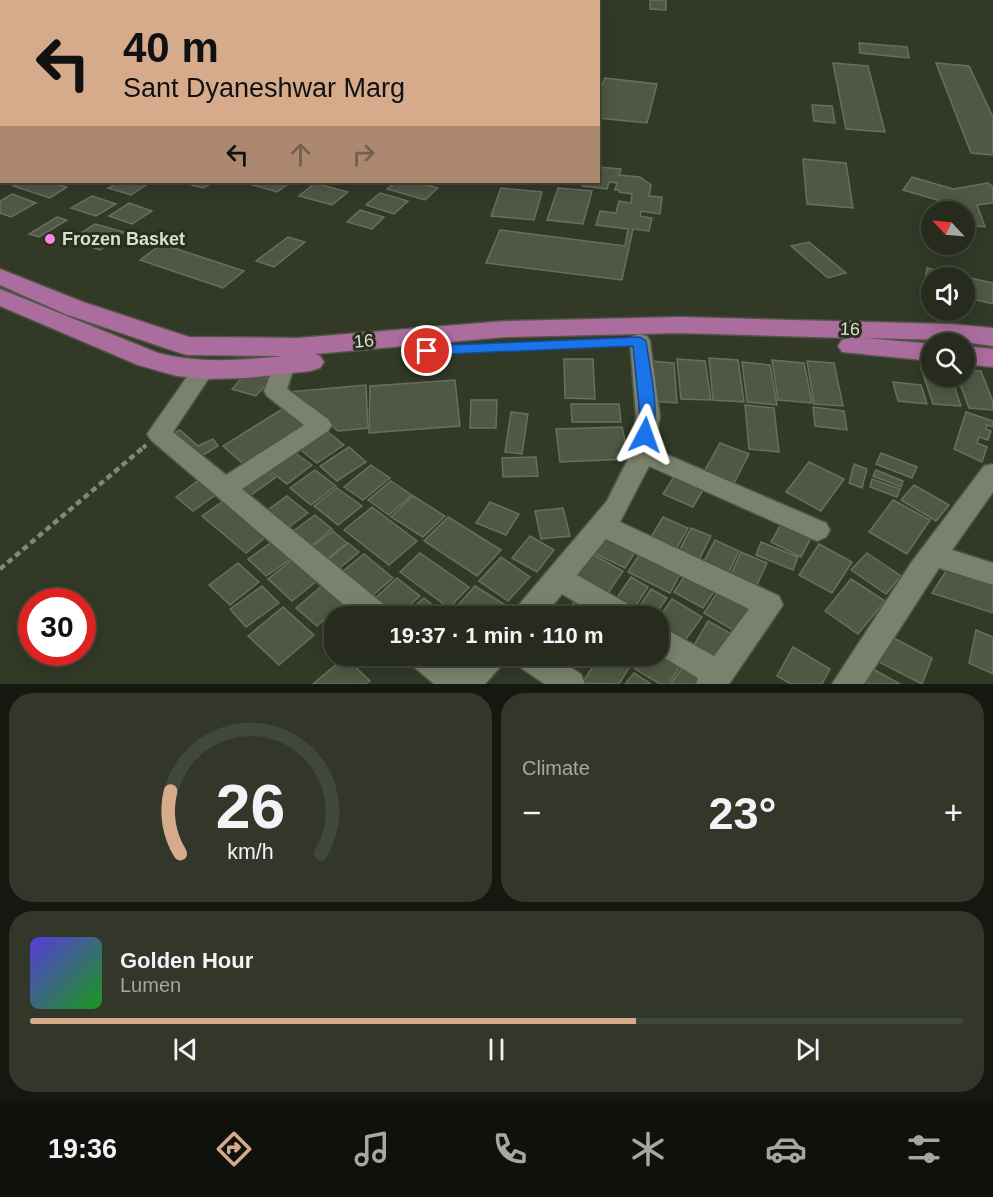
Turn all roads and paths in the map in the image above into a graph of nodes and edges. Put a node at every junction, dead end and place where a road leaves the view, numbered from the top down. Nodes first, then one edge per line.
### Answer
1 (0, 276) edge
2 (0, 297) edge
3 (993, 337) edge
4 (640, 341) junction
5 (921, 351) edge
6 (975, 356) edge
7 (993, 358) edge
8 (189, 361) junction
9 (284, 364) junction
10 (159, 434) junction
11 (641, 453) junction
12 (993, 473) edge
13 (224, 489) junction
14 (602, 525) junction
15 (817, 530) dead end
16 (933, 555) junction
17 (0, 569) edge
18 (993, 574) edge
19 (559, 578) junction
20 (365, 606) edge
21 (535, 606) edge
22 (606, 606) edge
23 (669, 646) edge
24 (435, 666) edge
25 (482, 666) edge
26 (543, 666) edge
27 (715, 679) edge
28 (457, 684) edge
29 (465, 684) edge
30 (570, 684) edge
31 (847, 684) edge

1 - 8 main road, 16
2 - 8 main road
3 - 8 main road, 16
4 - 5 main road
4 - 9 main road
4 - 11 street
6 - 7 main road
8 - 9 main road
8 - 10 street
9 - 13 street
10 - 13 street
10 - 17 path
11 - 14 street
11 - 15 street
12 - 16 street
13 - 20 street
14 - 19 street
14 - 27 street
16 - 18 street
16 - 31 street
19 - 21 street
19 - 22 street
23 - 27 street
24 - 28 street
25 - 29 street
26 - 30 street

